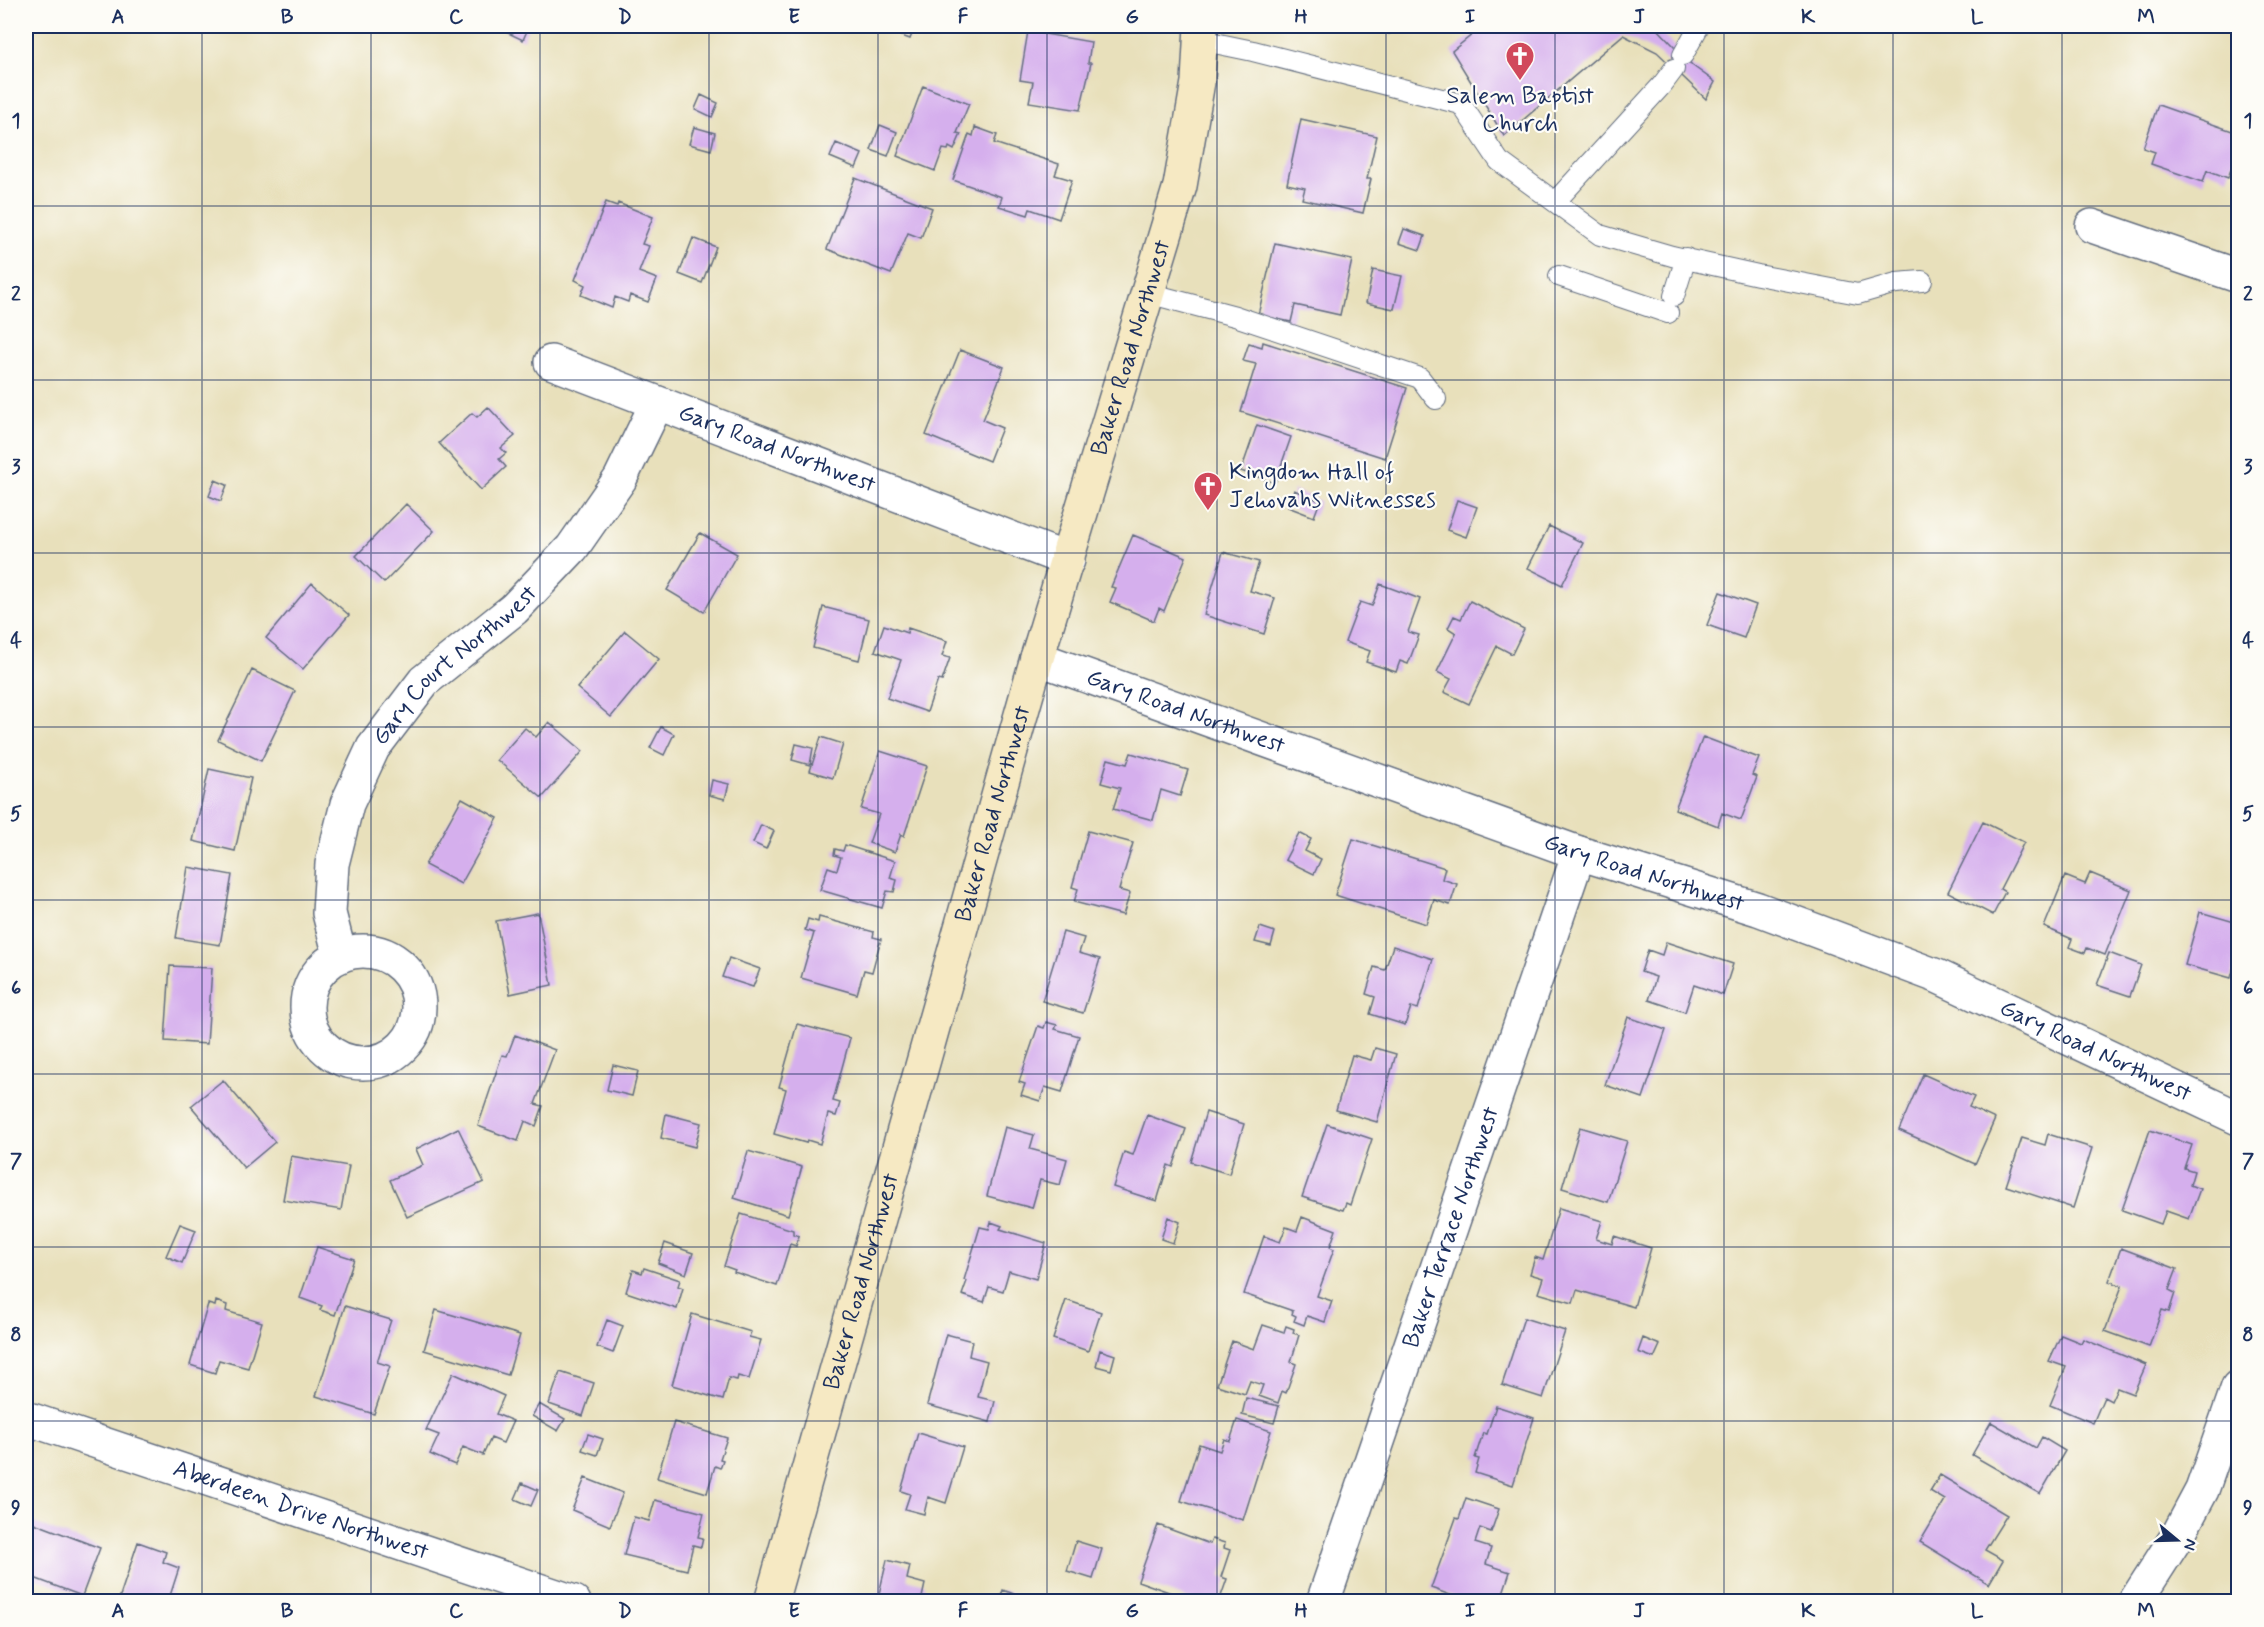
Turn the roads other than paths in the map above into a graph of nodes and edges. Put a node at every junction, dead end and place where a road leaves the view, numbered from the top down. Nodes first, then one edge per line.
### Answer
1 (1699, 26) edge
2 (1201, 33) edge
3 (1555, 202) junction
4 (2092, 226) dead end
5 (1686, 258) junction
6 (1559, 276) dead end
7 (2238, 276) edge
8 (1922, 281) dead end
9 (1148, 293) junction
10 (551, 362) dead end
11 (1437, 399) dead end
12 (657, 403) junction
13 (1068, 560) junction
14 (1037, 658) junction
15 (1579, 853) junction
16 (340, 956) dead end
17 (2238, 1118) edge
18 (2238, 1387) edge
19 (26, 1418) edge
20 (574, 1602) edge
21 (771, 1602) edge
22 (1323, 1602) edge
23 (2135, 1602) edge

1 - 3 lane
2 - 3 lane
2 - 9 street, Baker Road Northwest
3 - 5 lane
4 - 7 street
5 - 6 lane
5 - 8 lane
9 - 11 lane
9 - 13 street, Baker Road Northwest
10 - 12 street, Gary Road Northwest
12 - 13 street, Gary Road Northwest
12 - 16 street, Gary Court Northwest
13 - 14 street, Baker Road Northwest
14 - 15 street, Gary Road Northwest
14 - 21 street, Baker Road Northwest
15 - 17 street, Gary Road Northwest
15 - 22 street, Baker Terrace Northwest
18 - 23 street
19 - 20 street, Aberdeen Drive Northwest

